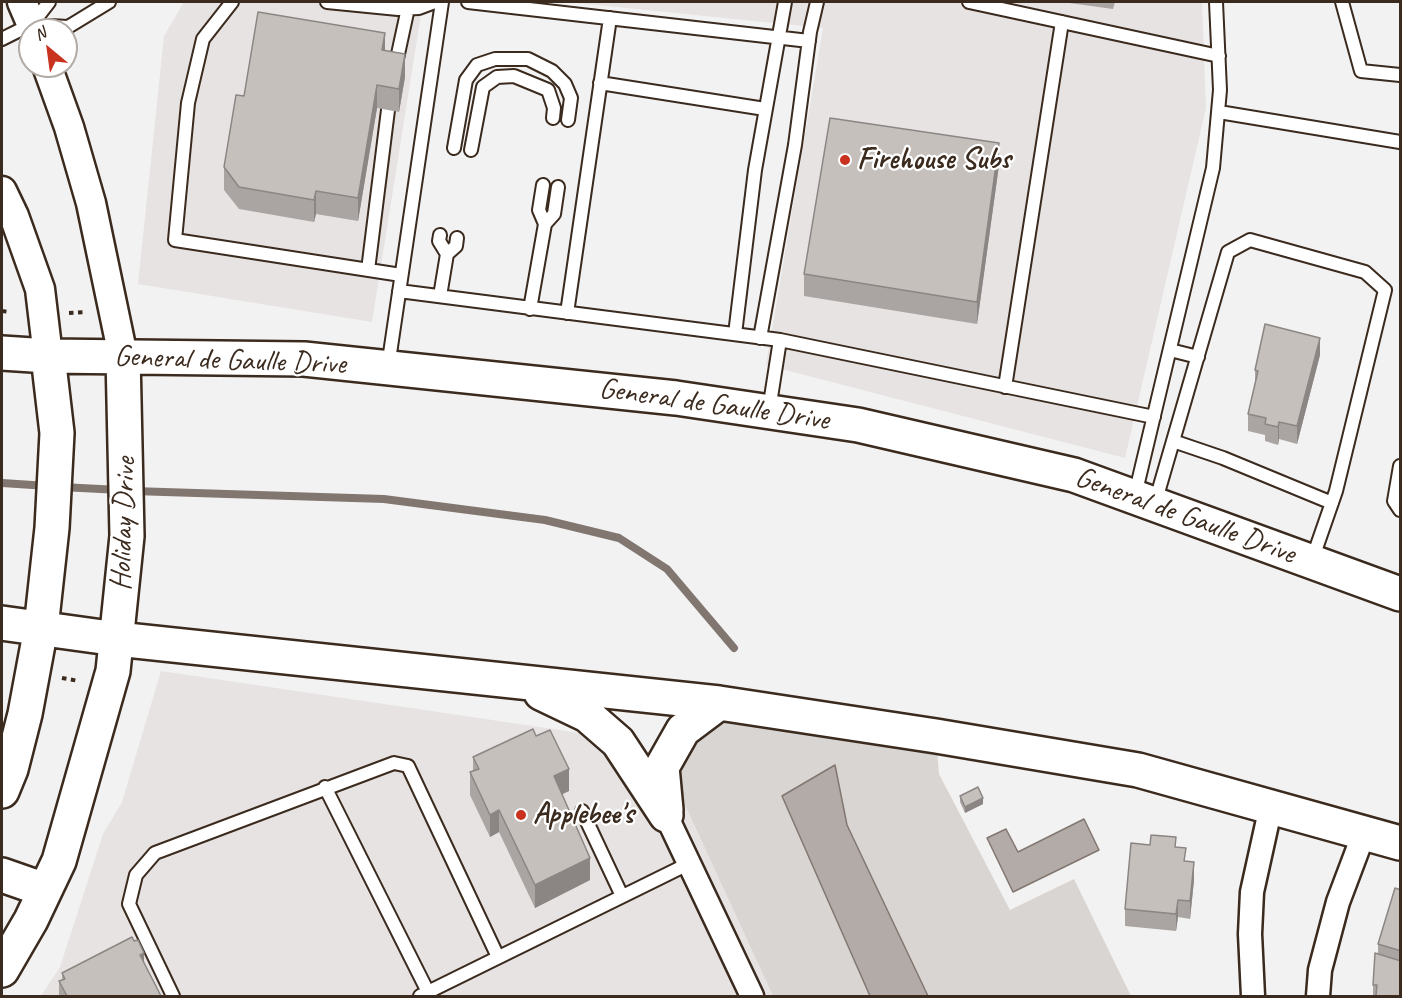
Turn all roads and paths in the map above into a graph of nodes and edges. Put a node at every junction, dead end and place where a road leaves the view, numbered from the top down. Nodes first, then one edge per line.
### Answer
1 (49, 2) edge
2 (109, 2) edge
3 (232, 2) edge
4 (327, 2) edge
5 (435, 2) edge
6 (442, 2) edge
7 (468, 2) edge
8 (785, 2) edge
9 (817, 2) edge
10 (969, 2) edge
11 (1216, 2) edge
12 (1342, 2) edge
13 (550, 6) edge
14 (408, 8) junction
15 (30, 18) edge
16 (610, 18) junction
17 (78, 21) edge
18 (1062, 22) junction
19 (18, 27) edge
20 (778, 36) junction
21 (2, 39) edge
22 (809, 41) junction
23 (1219, 56) junction
24 (393, 75) edge
25 (1401, 75) edge
26 (51, 78) edge
27 (600, 83) junction
28 (765, 109) junction
29 (388, 110) edge
30 (1219, 112) junction
31 (553, 118) dead end
32 (568, 120) dead end
33 (1401, 142) edge
34 (454, 148) dead end
35 (471, 150) dead end
36 (543, 185) dead end
37 (558, 187) dead end
38 (2, 191) edge
39 (544, 224) junction
40 (441, 235) dead end
41 (457, 238) dead end
42 (447, 254) junction
43 (368, 270) junction
44 (401, 275) junction
45 (399, 291) junction
46 (440, 296) junction
47 (530, 309) junction
48 (2, 311) edge
49 (9, 312) dead end
50 (94, 312) dead end
51 (62, 313) dead end
52 (567, 313) junction
53 (735, 334) junction
54 (760, 338) junction
55 (780, 340) junction
56 (1170, 350) junction
57 (2, 352) edge
58 (48, 356) junction
59 (123, 356) junction
60 (1198, 357) junction
61 (388, 368) junction
62 (1005, 387) junction
63 (769, 412) junction
64 (1154, 417) junction
65 (1173, 441) junction
66 (1401, 466) edge
67 (1145, 500) junction
68 (1332, 503) junction
69 (1401, 510) edge
70 (1312, 561) junction
71 (1401, 594) edge
72 (2, 623) edge
73 (41, 628) junction
74 (117, 639) junction
75 (518, 682) junction
76 (719, 703) junction
77 (325, 787) junction
78 (2, 791) edge
79 (1271, 806) junction
80 (582, 811) dead end
81 (666, 814) junction
82 (1364, 833) junction
83 (1401, 843) edge
84 (690, 863) junction
85 (2, 875) edge
86 (45, 890) junction
87 (622, 896) junction
88 (498, 957) junction
89 (2, 970) edge
90 (426, 995) edge
91 (173, 996) edge
92 (752, 996) edge
93 (1253, 996) edge
94 (1318, 996) edge

1 - 15 lane
2 - 17 lane
3 - 43 lane
4 - 14 lane
5 - 14 lane
6 - 44 lane
7 - 13 lane
8 - 20 lane
9 - 22 lane
10 - 18 lane
11 - 23 lane
12 - 25 lane
13 - 16 lane
14 - 24 lane
16 - 20 lane
16 - 27 lane
18 - 23 lane
18 - 62 lane
19 - 21 lane
20 - 22 lane
20 - 28 lane
22 - 54 lane
23 - 30 lane
26 - 59 street, Holiday Drive
27 - 28 lane
27 - 52 lane
28 - 53 lane
29 - 43 lane
30 - 33 lane
30 - 56 lane
31 - 35 lane
32 - 34 lane
36 - 39 lane
37 - 39 lane
38 - 58 street
39 - 47 lane
40 - 42 lane
41 - 42 lane
42 - 46 lane
43 - 44 lane
44 - 45 lane
45 - 46 lane
45 - 61 lane
46 - 47 lane
47 - 52 lane
48 - 49 path
50 - 51 path
52 - 53 lane
53 - 54 lane
54 - 55 lane
55 - 62 lane
55 - 63 lane
56 - 60 lane
56 - 64 lane
57 - 58 main road, General de Gaulle Drive
58 - 59 main road, General de Gaulle Drive
58 - 73 main road
59 - 61 main road, General de Gaulle Drive
59 - 74 main road, Holiday Drive
60 - 65 lane
60 - 68 lane
61 - 63 main road, General de Gaulle Drive
62 - 64 lane
63 - 67 main road, General de Gaulle Drive
64 - 67 lane
65 - 67 lane
65 - 68 lane
66 - 69 lane
67 - 70 main road, General de Gaulle Drive
68 - 70 lane
70 - 71 main road, General de Gaulle Drive
72 - 73 main road
73 - 74 main road
73 - 78 main road
74 - 75 main road
74 - 86 main road, Holiday Drive
75 - 76 main road
75 - 81 main road
76 - 79 main road
76 - 81 main road
77 - 88 lane
77 - 90 lane
77 - 91 lane
79 - 82 main road
79 - 93 street
80 - 87 lane
81 - 84 street
82 - 83 main road
82 - 94 street
84 - 87 lane
84 - 92 street
85 - 86 main road
86 - 89 main road, Holiday Drive
87 - 88 lane
88 - 90 lane

